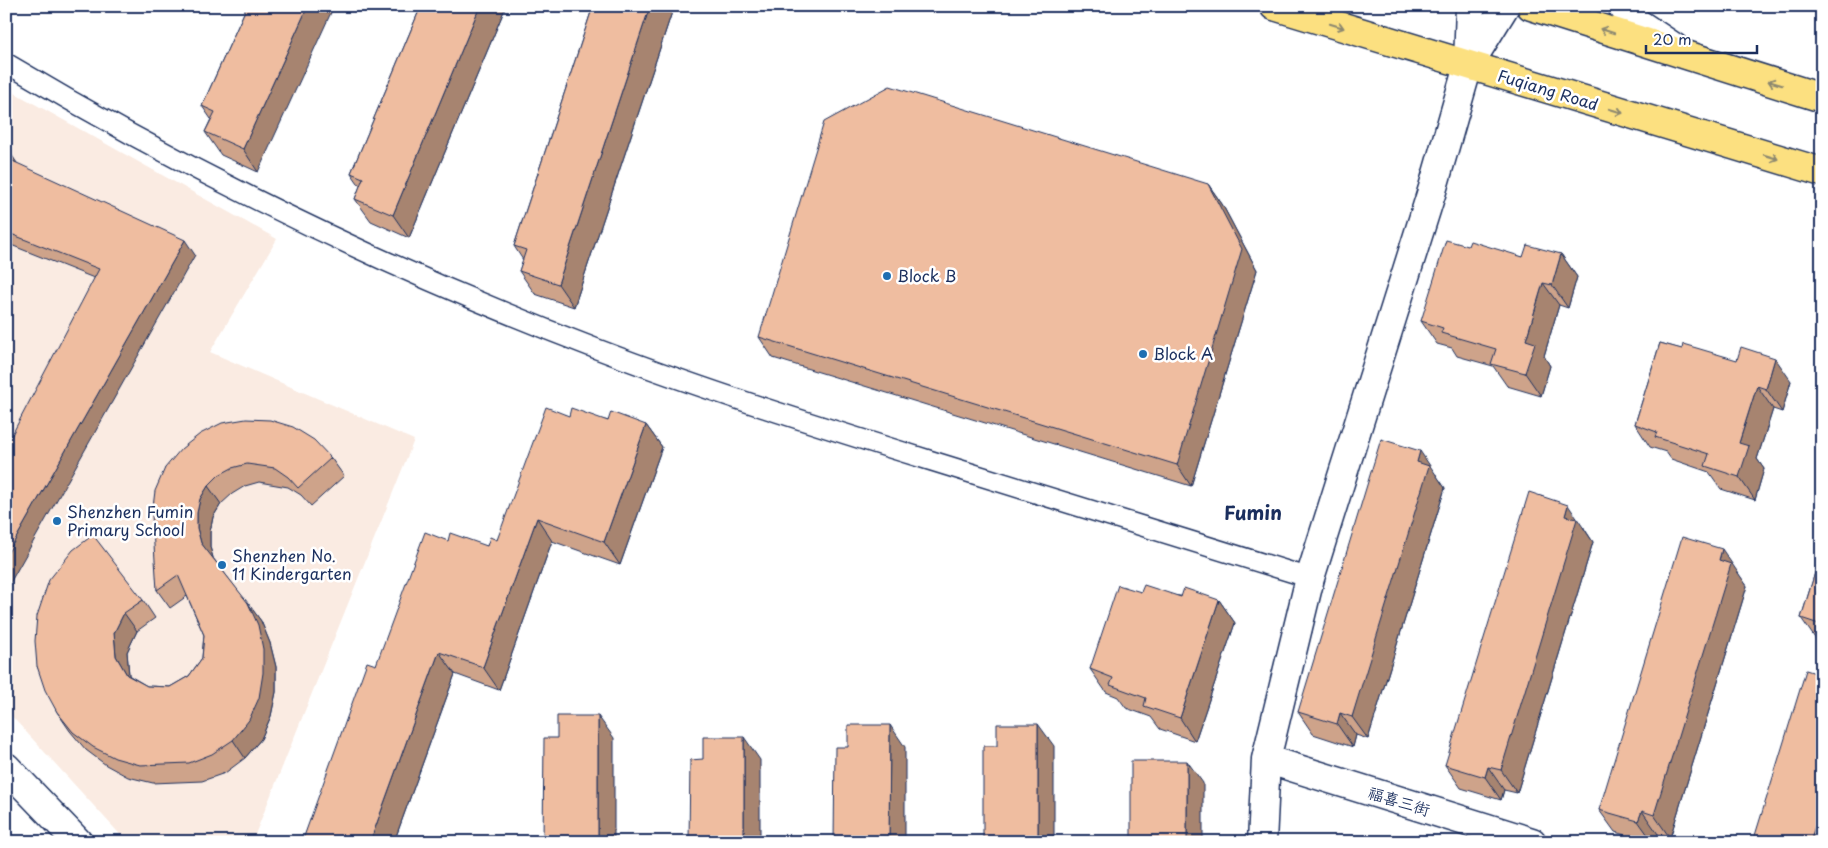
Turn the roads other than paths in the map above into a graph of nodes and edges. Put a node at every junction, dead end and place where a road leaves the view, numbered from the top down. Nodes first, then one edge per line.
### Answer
1 (1274, 6) edge
2 (1470, 6) edge
3 (1505, 6) edge
4 (1531, 6) edge
5 (1622, 6) edge
6 (1687, 56) junction
7 (6, 63) edge
8 (1468, 66) junction
9 (1822, 98) edge
10 (1822, 172) edge
11 (1310, 578) junction
12 (1266, 759) junction
13 (6, 767) edge
14 (78, 842) edge
15 (1262, 842) edge
16 (1532, 842) edge

1 -> 8 main road, Fuqiang Road
2 - 8 street
3 - 8 street
6 -> 4 main road
5 - 6 street
9 -> 6 main road
7 - 11 lane
8 -> 10 main road, Fuqiang Road
8 - 11 street
11 - 12 street
12 - 15 street
12 - 16 street, 福喜三街
13 - 14 street

